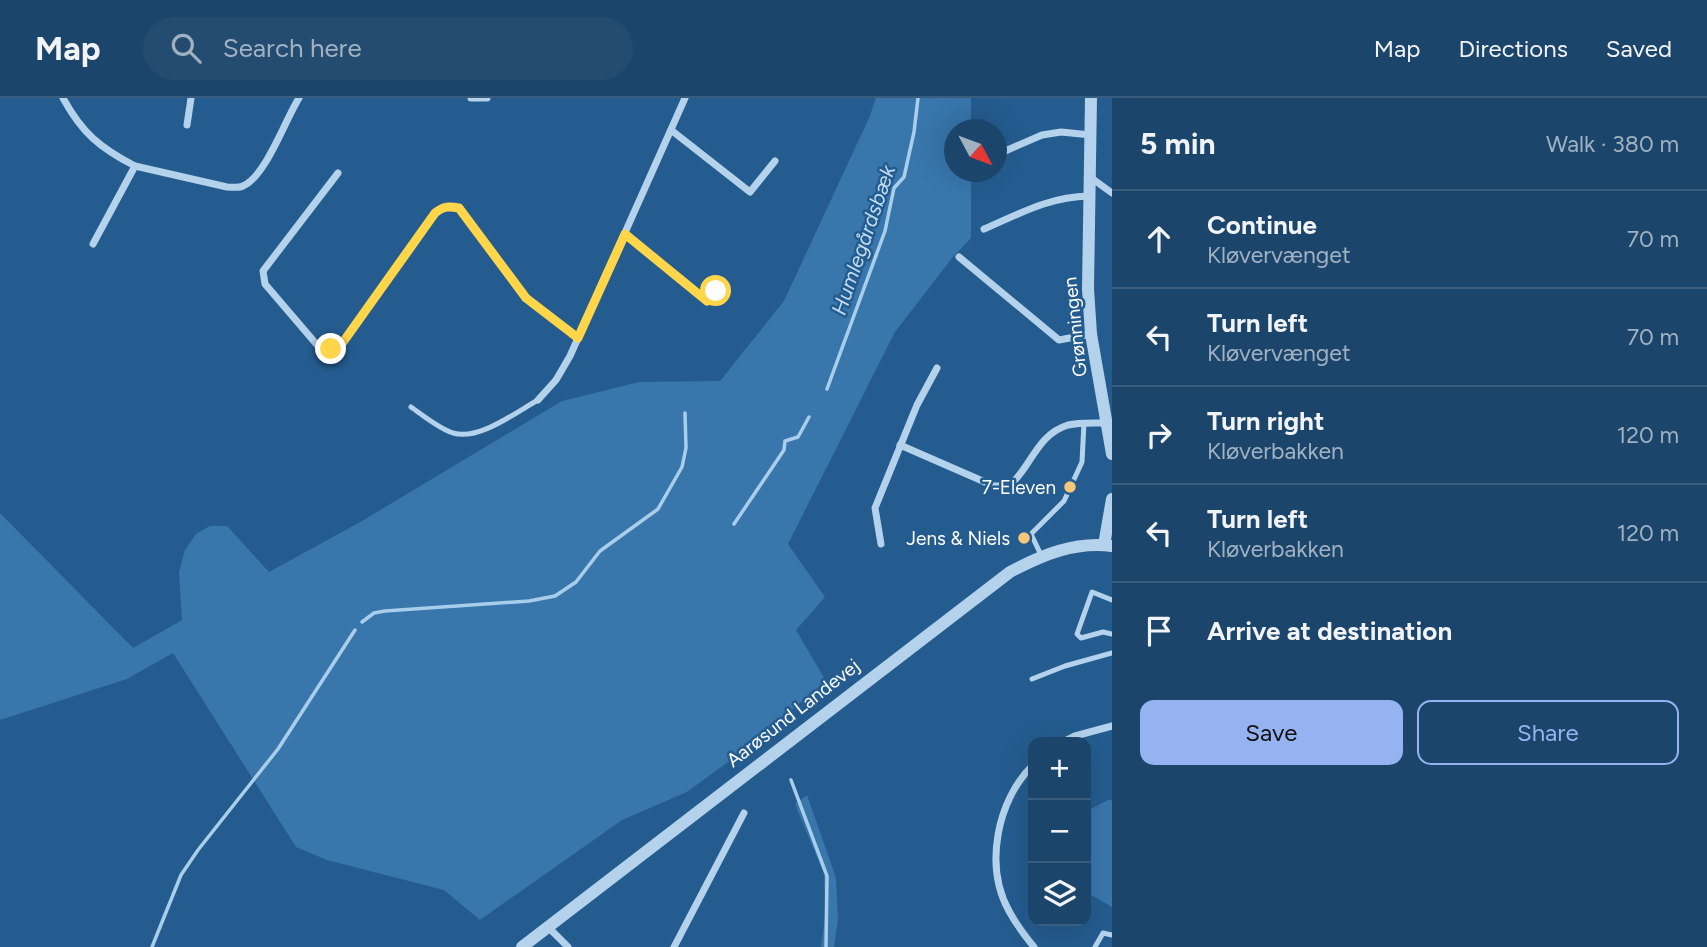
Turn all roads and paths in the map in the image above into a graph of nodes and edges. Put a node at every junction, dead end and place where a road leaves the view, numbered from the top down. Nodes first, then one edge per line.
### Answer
1 (63, 98) edge
2 (191, 98) edge
3 (299, 98) edge
4 (471, 98) edge
5 (486, 98) edge
6 (685, 98) edge
7 (1091, 98) edge
8 (187, 125) dead end
9 (671, 130) junction
10 (1091, 135) junction
11 (1007, 150) edge
12 (775, 161) dead end
13 (135, 166) junction
14 (338, 173) dead end
15 (1090, 177) junction
16 (1112, 193) edge
17 (1089, 196) junction
18 (984, 229) dead end
19 (625, 234) junction
20 (93, 244) dead end
21 (959, 257) dead end
22 (716, 291) dead end
23 (1091, 334) junction
24 (578, 338) junction
25 (937, 368) dead end
26 (538, 400) joint
27 (411, 407) dead end
28 (1084, 423) junction
29 (1109, 430) edge
30 (900, 445) junction
31 (1112, 454) edge
32 (1112, 499) edge
33 (881, 544) dead end
34 (1108, 546) edge
35 (1041, 555) junction
36 (1112, 600) edge
37 (1112, 634) edge
38 (1112, 653) edge
39 (1032, 679) dead end
40 (1112, 726) edge
41 (1073, 737) edge
42 (1028, 771) edge
43 (744, 813) dead end
44 (548, 926) junction
45 (1112, 935) edge
46 (522, 947) edge
47 (568, 947) edge
48 (674, 947) edge
49 (1034, 947) edge
50 (1095, 947) edge

1 - 13 street
2 - 8 street
3 - 13 street
4 - 5 street
6 - 9 street
7 - 10 street, Grønningen
9 - 12 street
9 - 19 street
10 - 11 street
10 - 15 street, Grønningen
13 - 20 street
14 - 24 street
15 - 16 street
15 - 17 street, Grønningen
17 - 18 street
17 - 23 street, Grønningen
19 - 22 street
19 - 24 street
21 - 23 street
23 - 29 street, Grønningen
24 - 26 street
25 - 30 street
26 - 27 lane
28 - 29 street
28 - 30 street
28 - 35 lane
29 - 31 street, Grønningen
30 - 33 street
32 - 34 street
34 - 35 street, Aarøsund Landevej
35 - 44 street, Aarøsund Landevej
36 - 37 lane
38 - 39 lane
40 - 41 street
42 - 49 street
43 - 48 street
44 - 46 street, Aarøsund Landevej
44 - 47 street
45 - 50 lane

